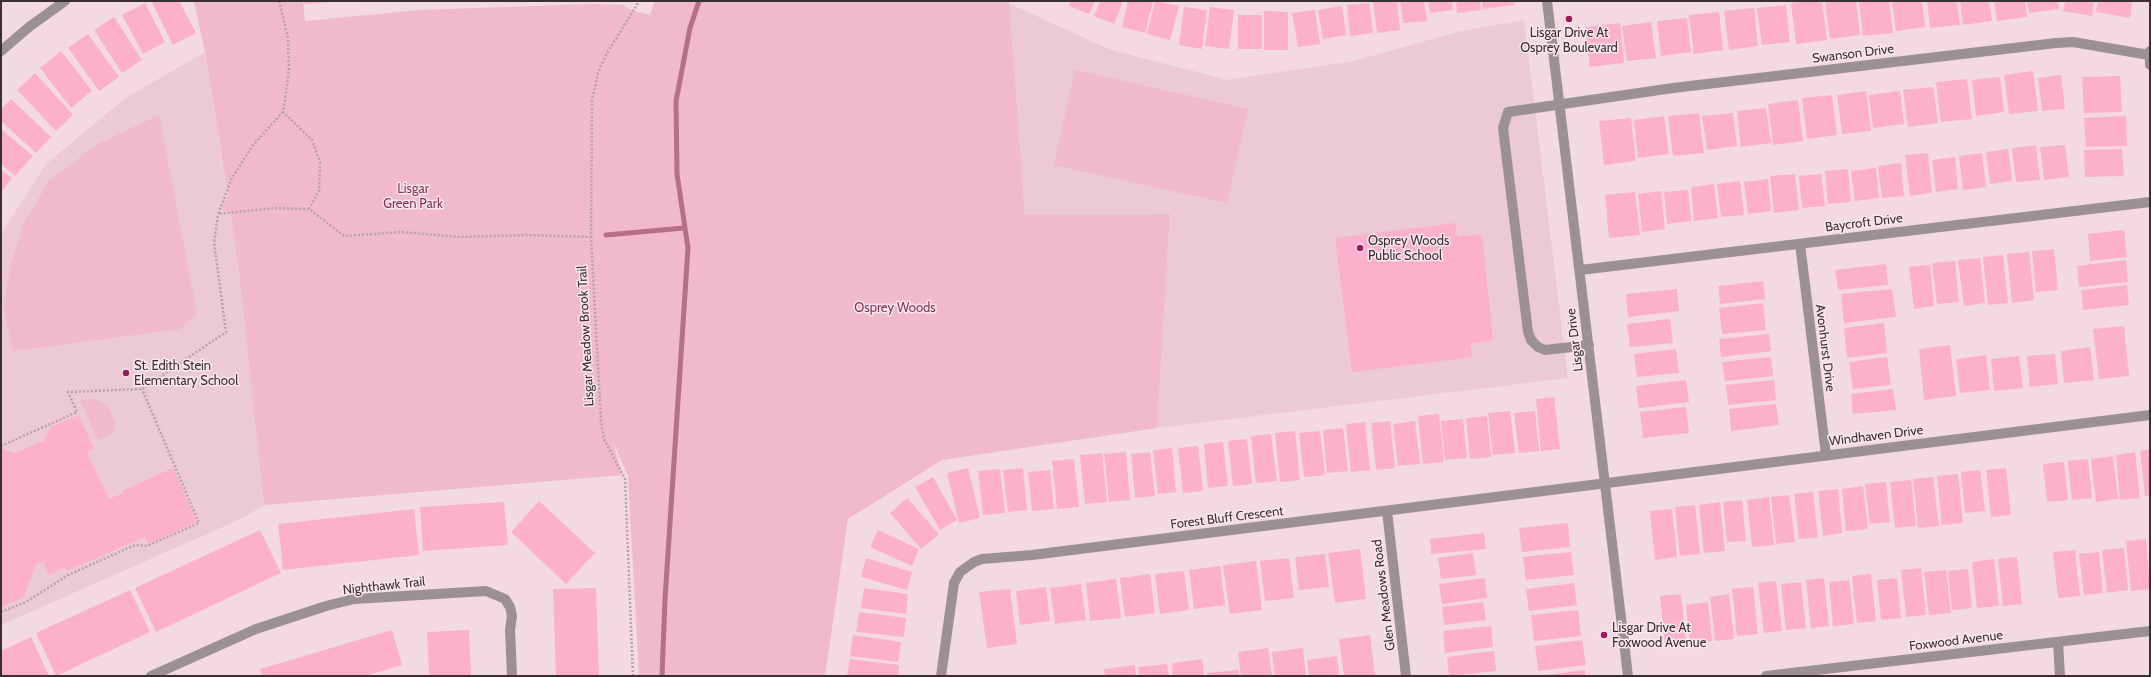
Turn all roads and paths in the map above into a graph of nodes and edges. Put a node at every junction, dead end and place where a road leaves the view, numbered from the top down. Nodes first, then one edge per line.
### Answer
1 (64, 1) edge
2 (279, 1) edge
3 (639, 1) edge
4 (1547, 1) edge
5 (1, 51) edge
6 (2150, 57) edge
7 (1560, 103) junction
8 (283, 112) junction
9 (2150, 202) edge
10 (309, 209) junction
11 (218, 214) junction
12 (591, 237) junction
13 (1800, 244) junction
14 (1580, 270) junction
15 (1589, 345) junction
16 (142, 389) junction
17 (2150, 415) edge
18 (1, 446) edge
19 (1826, 455) junction
20 (1606, 482) junction
21 (1387, 511) junction
22 (1, 612) edge
23 (2150, 631) edge
24 (2058, 642) junction
25 (1842, 672) edge
26 (151, 676) edge
27 (512, 676) edge
28 (633, 676) edge
29 (941, 676) edge
30 (1406, 676) edge
31 (1628, 676) edge
32 (1766, 676) edge
33 (2060, 676) edge

1 - 5 street
2 - 8 path
3 - 12 path, Lisgar Meadow Brook Trail
4 - 7 street, Lisgar Drive
6 - 7 street, Swanson Drive
7 - 14 street, Lisgar Drive
7 - 15 street, Swanson Drive
8 - 10 path
8 - 11 path
9 - 13 street, Baycroft Drive
10 - 11 path
10 - 12 path
11 - 16 path
12 - 28 path, Lisgar Meadow Brook Trail
13 - 14 street, Baycroft Drive
13 - 19 street, Avonhurst Drive
14 - 15 street, Lisgar Drive
15 - 20 street, Lisgar Drive
16 - 18 path
16 - 22 path
17 - 19 street, Windhaven Drive
19 - 20 street, Windhaven Drive
20 - 21 street, Forest Bluff Crescent
20 - 31 street, Lisgar Drive
21 - 29 street, Forest Bluff Crescent
21 - 30 street, Glen Meadows Road
23 - 24 street, Foxwood Avenue
24 - 25 street, Foxwood Avenue
24 - 33 street
25 - 32 street, Foxwood Avenue
26 - 27 street, Nighthawk Trail

